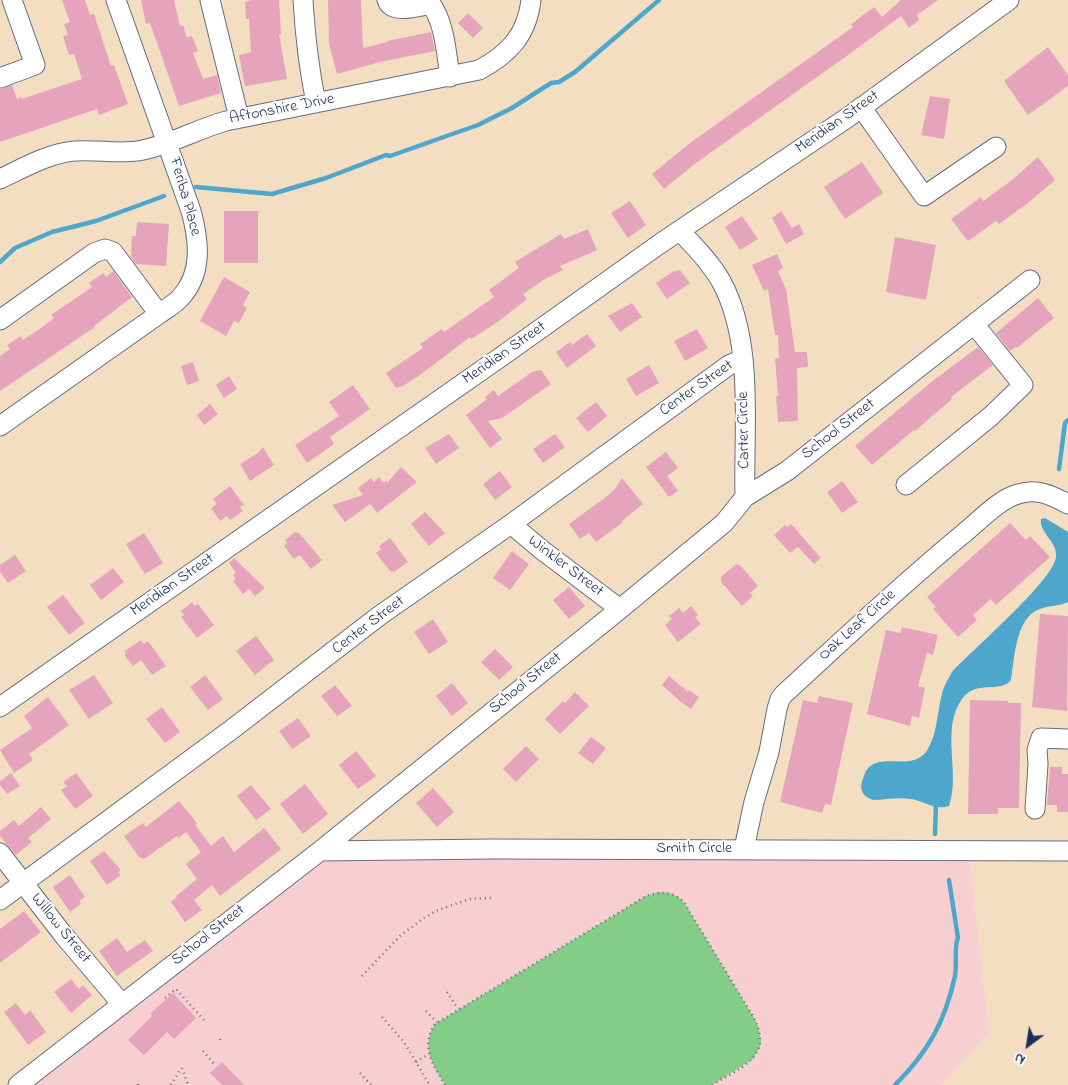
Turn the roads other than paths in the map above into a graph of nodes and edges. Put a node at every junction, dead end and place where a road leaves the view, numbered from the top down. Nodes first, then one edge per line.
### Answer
1 (12, 0) edge
2 (116, 0) edge
3 (210, 0) edge
4 (303, 0) edge
5 (387, 0) edge
6 (531, 0) edge
7 (1009, 0) edge
8 (429, 2) edge
9 (450, 77) junction
10 (0, 78) edge
11 (316, 103) junction
12 (862, 107) junction
13 (239, 118) junction
14 (168, 142) junction
15 (996, 147) dead end
16 (0, 179) edge
17 (680, 230) junction
18 (1030, 280) dead end
19 (159, 314) junction
20 (0, 320) edge
21 (974, 324) junction
22 (743, 359) junction
23 (0, 426) edge
24 (906, 486) dead end
25 (745, 497) junction
26 (1068, 504) edge
27 (511, 524) junction
28 (620, 609) junction
29 (0, 707) edge
30 (1068, 739) edge
31 (1035, 809) dead end
32 (744, 849) junction
33 (320, 851) junction
34 (1068, 851) edge
35 (0, 853) edge
36 (23, 884) junction
37 (0, 900) edge
38 (122, 1004) junction
39 (18, 1085) edge

1 - 10 street
2 - 14 street, Feriba Place
3 - 13 street
4 - 11 street
5 - 8 street
6 - 9 street, Aftonshire Drive
7 - 12 street, Meridian Street
8 - 9 street
9 - 11 street, Aftonshire Drive
11 - 13 street, Aftonshire Drive
12 - 15 street
12 - 17 street, Meridian Street
13 - 14 street, Aftonshire Drive
14 - 16 street, Aftonshire Drive
14 - 19 street, Feriba Place
17 - 22 street, Carter Circle
17 - 29 street, Meridian Street
18 - 21 street, School Street
19 - 20 street
19 - 23 street, Feriba Place
21 - 24 street
21 - 25 street, School Street
22 - 25 street, Carter Circle
22 - 27 street, Center Street
25 - 28 street, School Street
26 - 32 street, Oak Leaf Circle
27 - 28 street, Winkler Street
27 - 36 street, Center Street
28 - 33 street, School Street
30 - 31 street
32 - 33 street, Smith Circle
32 - 34 street, Smith Circle
33 - 38 street, School Street
35 - 36 street, Willow Street
36 - 37 street, Center Street
36 - 38 street, Willow Street
38 - 39 street, School Street

